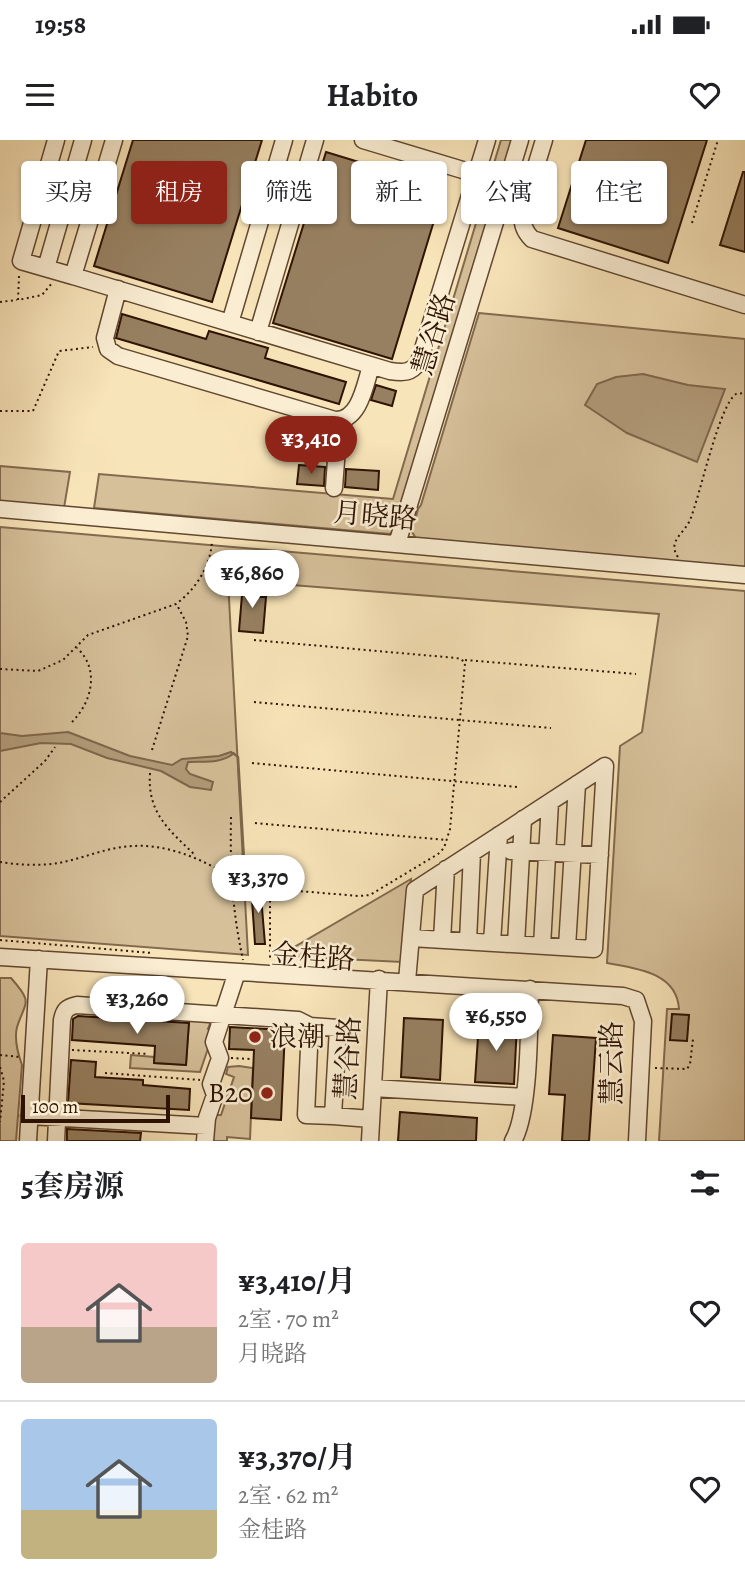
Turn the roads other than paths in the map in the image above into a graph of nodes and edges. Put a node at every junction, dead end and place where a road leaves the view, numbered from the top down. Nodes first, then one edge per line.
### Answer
1 (56, 140) edge
2 (83, 140) edge
3 (114, 140) edge
4 (284, 140) edge
5 (315, 140) edge
6 (363, 140) edge
7 (486, 140) edge
8 (520, 140) edge
9 (544, 140) edge
10 (480, 161) edge
11 (461, 169) edge
12 (461, 223) edge
13 (60, 272) junction
14 (118, 289) junction
15 (745, 305) edge
16 (230, 323) junction
17 (258, 331) junction
18 (371, 366) junction
19 (340, 420) junction
20 (334, 488) dead end
21 (0, 509) edge
22 (397, 544) junction
23 (745, 575) edge
24 (576, 785) junction
25 (550, 802) junction
26 (523, 819) junction
27 (499, 843) junction
28 (521, 851) junction
29 (472, 853) junction
30 (547, 853) junction
31 (572, 854) junction
32 (600, 855) junction
33 (446, 869) junction
34 (411, 938) junction
35 (442, 940) junction
36 (468, 941) junction
37 (492, 943) junction
38 (516, 944) junction
39 (542, 946) junction
40 (567, 947) junction
41 (0, 957) edge
42 (38, 963) junction
43 (0, 964) edge
44 (241, 975) junction
45 (407, 981) junction
46 (379, 983) junction
47 (530, 993) junction
48 (623, 999) junction
49 (223, 1016) junction
50 (310, 1026) junction
51 (373, 1088) junction
52 (524, 1097) junction
53 (30, 1112) junction
54 (57, 1113) junction
55 (333, 1116) junction
56 (371, 1119) junction
57 (206, 1128) edge
58 (28, 1141) edge
59 (56, 1141) edge
60 (370, 1141) edge
61 (513, 1141) edge
62 (629, 1141) edge
63 (637, 1141) edge

1 - 13 street
2 - 13 street
3 - 13 street
4 - 16 street
5 - 17 street
6 - 11 street
7 - 10 street
8 - 22 street, 慧谷路
9 - 15 street
12 - 18 street
13 - 14 street
14 - 16 street
14 - 19 street
16 - 17 street
17 - 18 street
18 - 19 street
19 - 20 street
21 - 22 street, 月晓路
22 - 23 street, 月晓路
24 - 25 street
24 - 31 street
24 - 32 street
25 - 26 street
25 - 30 street
26 - 27 street
26 - 28 street
27 - 28 street
27 - 29 street
27 - 37 street
28 - 30 street
28 - 38 street
29 - 33 street
29 - 36 street
30 - 31 street
30 - 39 street
31 - 32 street
31 - 40 street
32 - 40 street
33 - 34 street
33 - 35 street
34 - 35 street
34 - 45 street
35 - 36 street
36 - 37 street
37 - 38 street
38 - 39 street
39 - 40 street
41 - 42 street, 金桂路
42 - 43 street, 金桂路
42 - 44 street, 金桂路
42 - 53 street
44 - 46 street, 金桂路
44 - 49 street
45 - 46 street, 金桂路
45 - 47 street, 金桂路
46 - 47 street, 金桂路
46 - 51 street, 慧谷路
47 - 48 street, 金桂路
47 - 52 street
48 - 62 street, 慧云路
48 - 63 street, 慧云路
49 - 50 street
49 - 54 street
49 - 57 street
50 - 55 street
50 - 55 street
51 - 52 street
51 - 56 street, 慧谷路
52 - 61 street
53 - 54 street
53 - 58 street
54 - 57 street
54 - 59 street
55 - 56 street
56 - 60 street, 慧谷路

